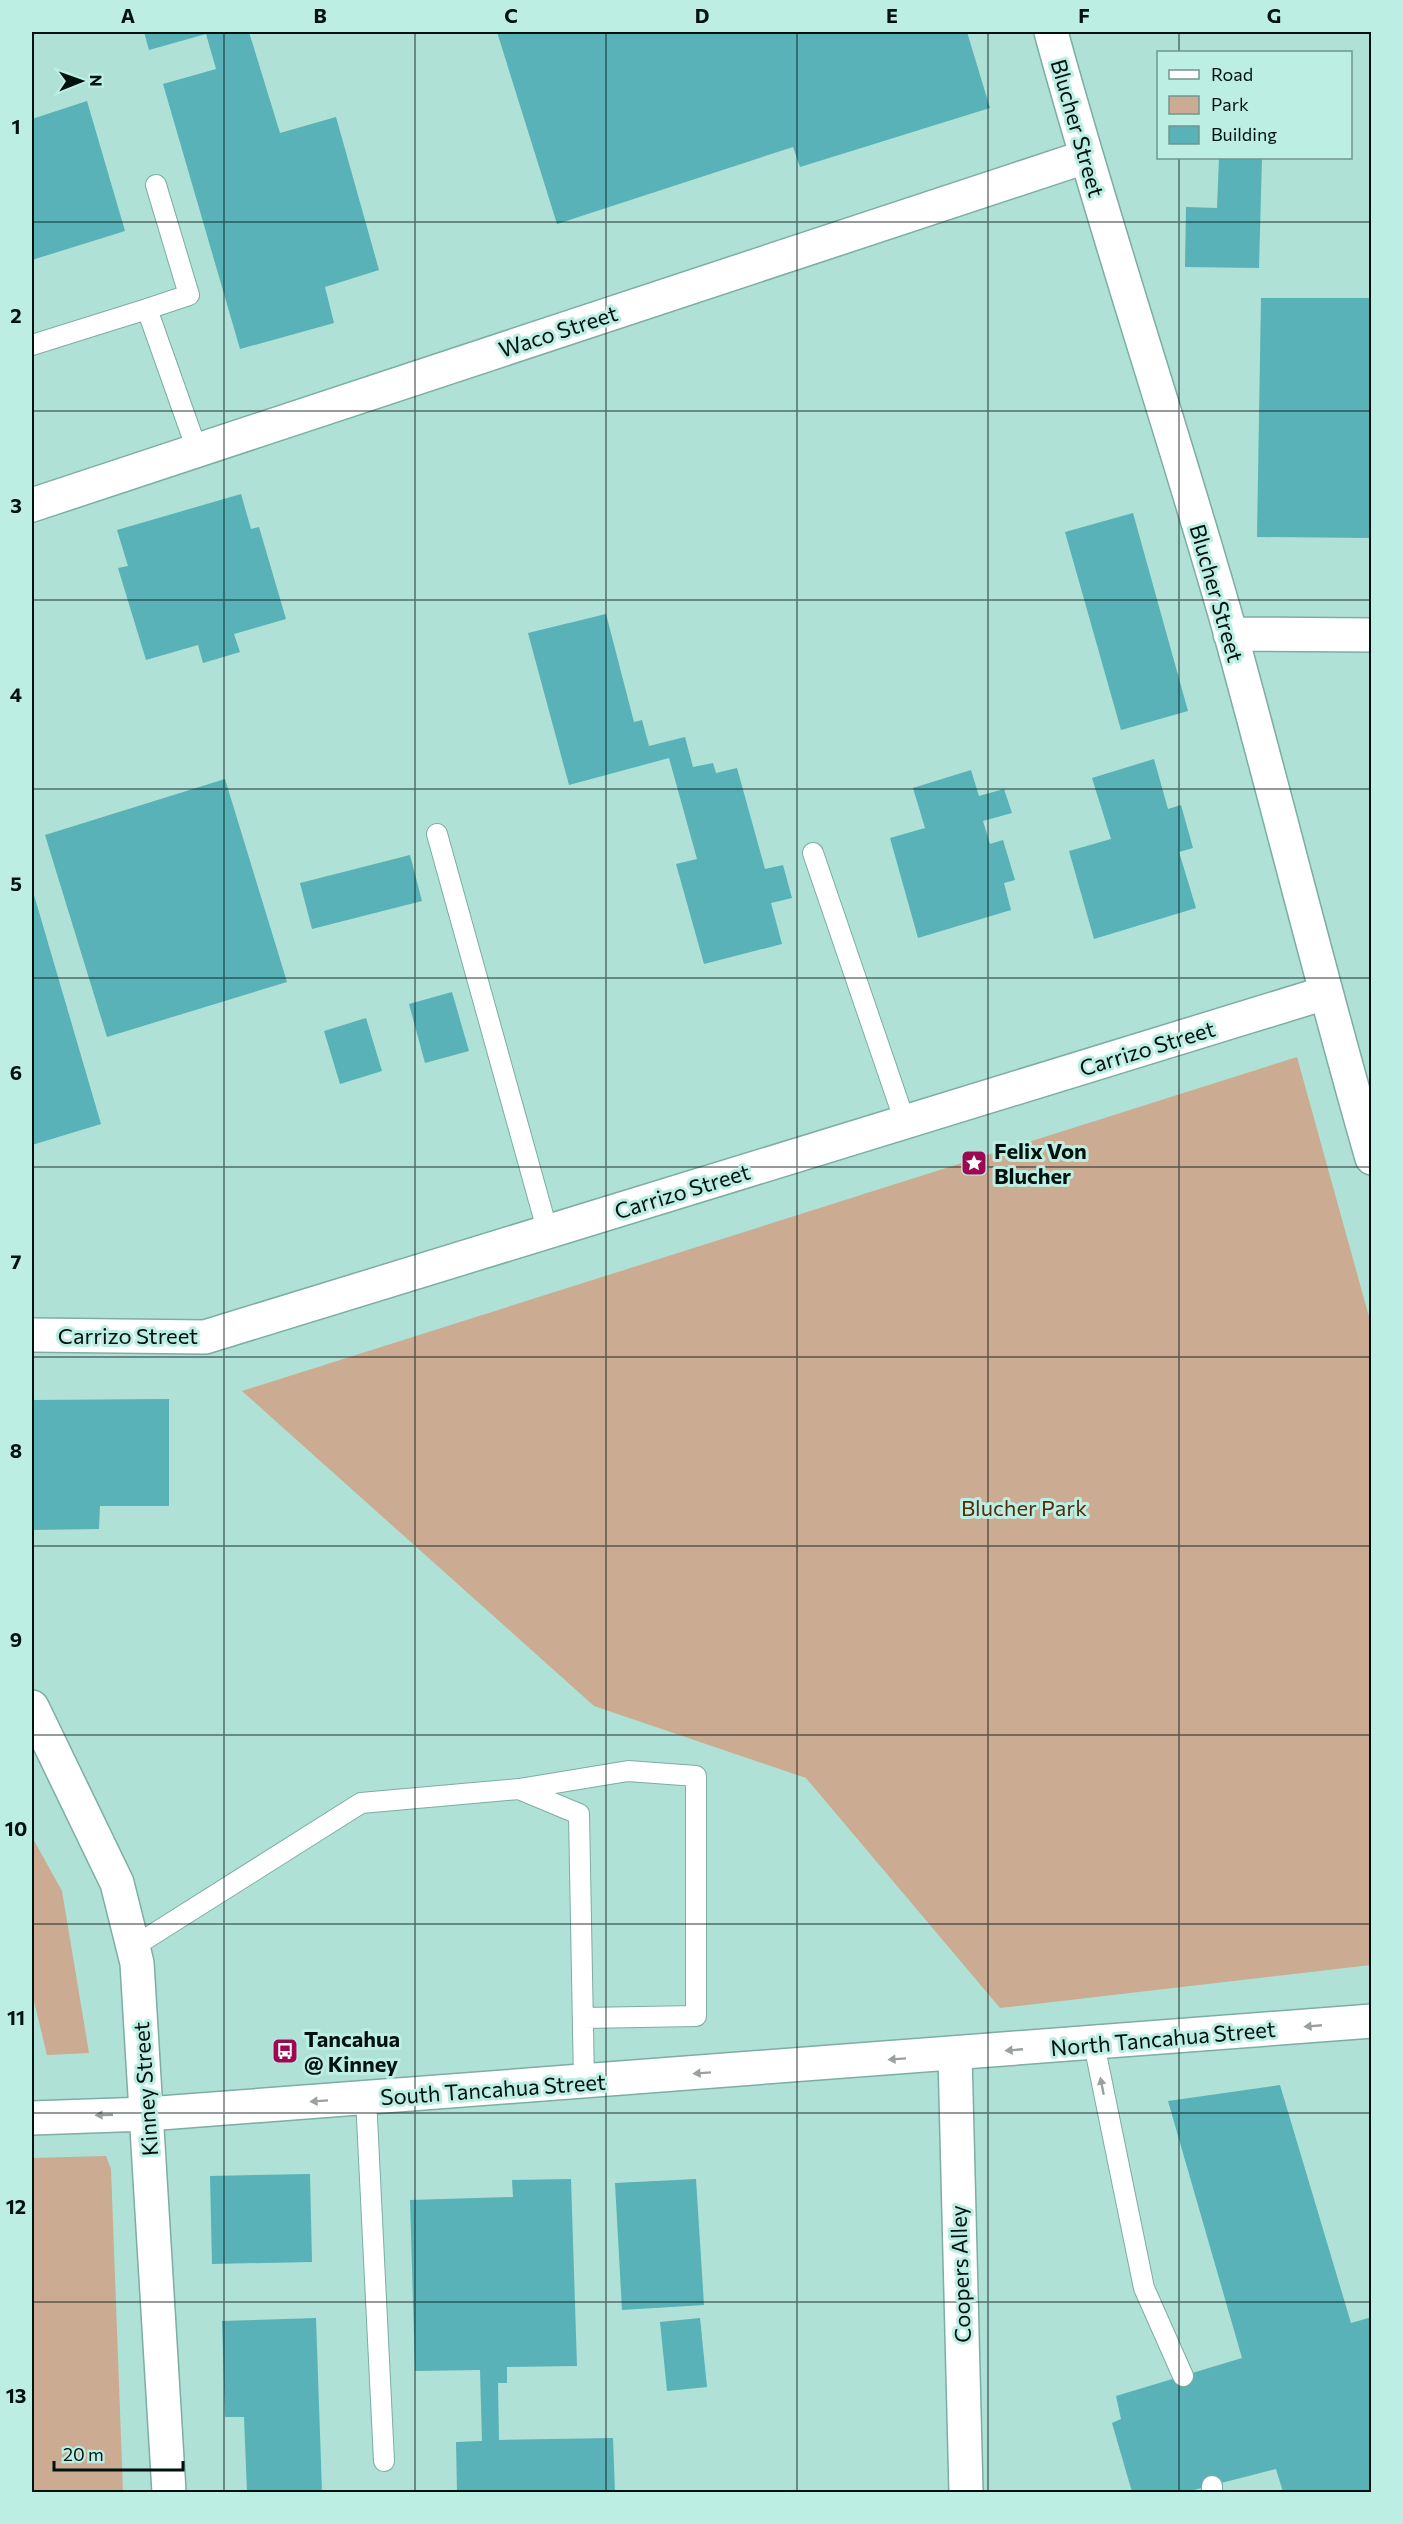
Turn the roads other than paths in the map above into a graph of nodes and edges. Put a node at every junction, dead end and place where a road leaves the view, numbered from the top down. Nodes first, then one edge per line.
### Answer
1 (1051, 32) edge
2 (1085, 157) junction
3 (156, 185) dead end
4 (147, 309) junction
5 (32, 345) edge
6 (197, 450) junction
7 (32, 504) edge
8 (1230, 634) junction
9 (1371, 634) edge
10 (437, 834) dead end
11 (813, 854) dead end
12 (1325, 993) junction
13 (904, 1122) junction
14 (1371, 1158) edge
15 (548, 1233) junction
16 (32, 1335) edge
17 (32, 1707) edge
18 (519, 1789) junction
19 (133, 1947) junction
20 (584, 2018) junction
21 (1371, 2021) edge
22 (1094, 2044) junction
23 (955, 2055) junction
24 (584, 2082) junction
25 (366, 2098) junction
26 (147, 2114) junction
27 (32, 2118) edge
28 (1183, 2376) dead end
29 (384, 2461) dead end
30 (169, 2493) edge
31 (966, 2493) edge

1 - 2 street, Blucher Street
2 - 6 street, Waco Street
2 - 8 street, Blucher Street
3 - 4 lane
4 - 5 lane
4 - 6 lane
6 - 7 street, Waco Street
8 - 9 street
8 - 12 street, Blucher Street
10 - 15 lane
11 - 13 lane
12 - 13 street, Carrizo Street
12 - 14 street, Blucher Street
13 - 15 street, Carrizo Street
15 - 16 street, Carrizo Street
17 - 19 street, Kinney Street
18 - 19 lane
18 - 20 lane
18 - 20 lane
19 - 26 street, Kinney Street
20 - 24 lane
21 -> 22 street, North Tancahua Street
22 -> 23 street, North Tancahua Street
28 -> 22 lane
23 -> 24 street, South Tancahua Street
23 - 31 street, Coopers Alley
24 - 25 street, South Tancahua Street
25 -> 26 street, South Tancahua Street
25 - 29 lane
26 -> 27 street, South Tancahua Street
26 - 30 street, Kinney Street

